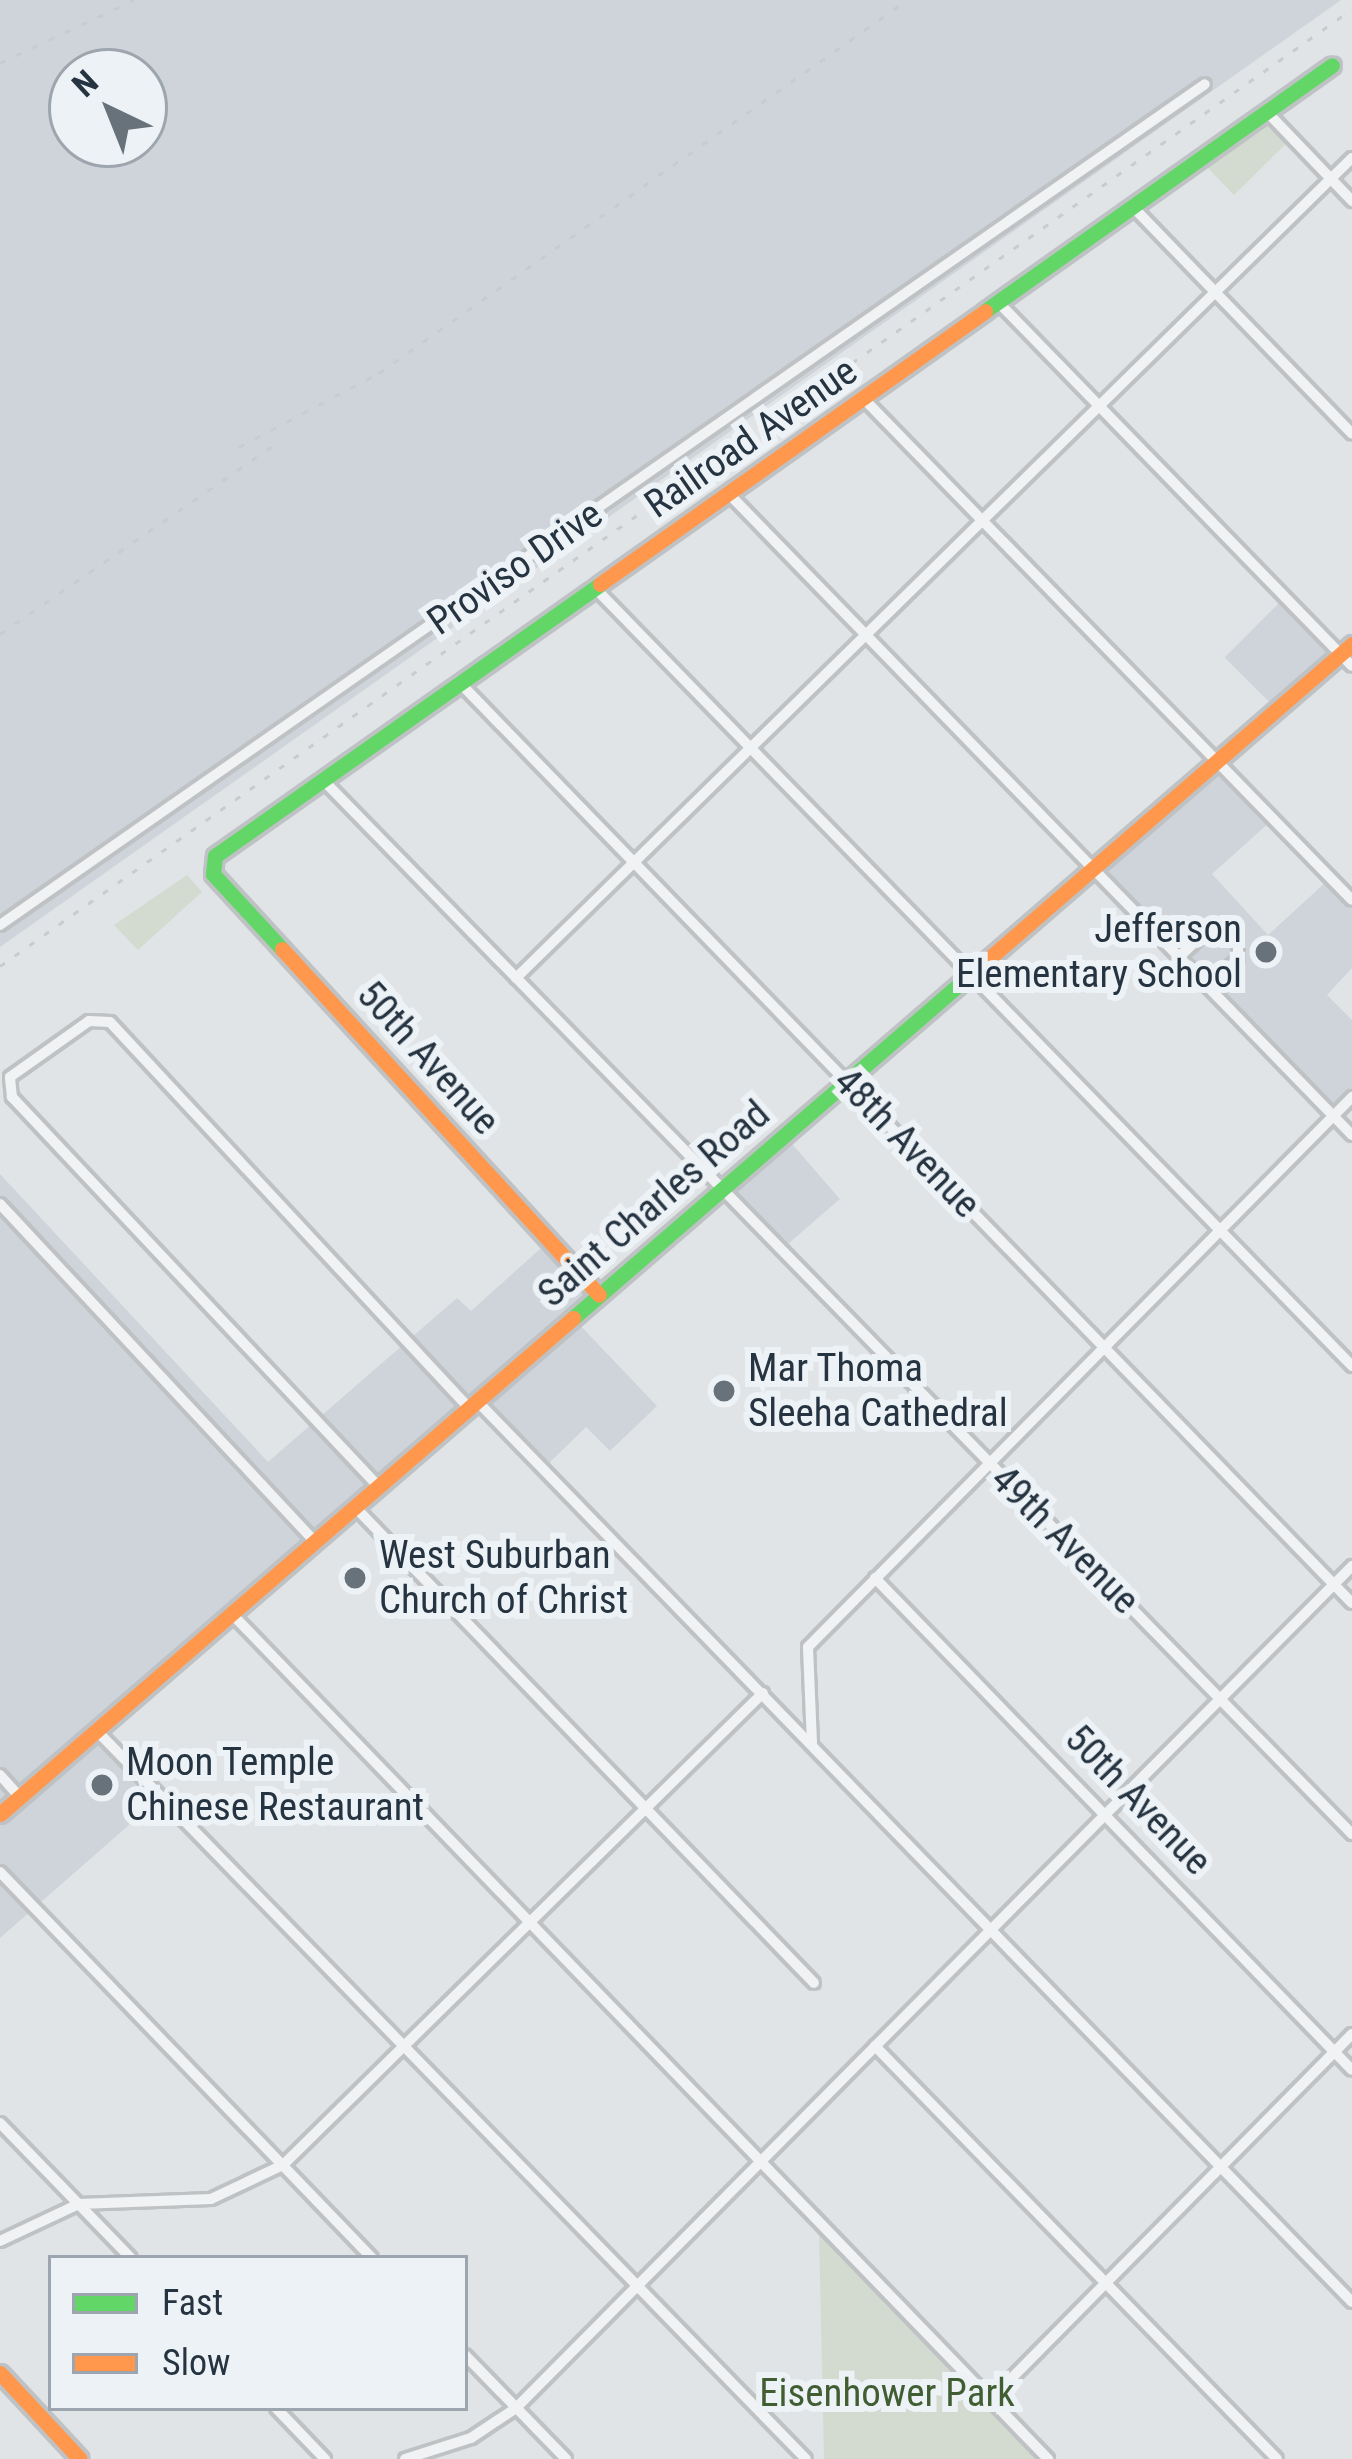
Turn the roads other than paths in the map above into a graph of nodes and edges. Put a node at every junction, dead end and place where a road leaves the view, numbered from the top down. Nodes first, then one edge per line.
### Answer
1 (1332, 65) dead end
2 (1205, 84) dead end
3 (1268, 113) junction
4 (1352, 158) edge
5 (1331, 179) junction
6 (1352, 201) edge
7 (1132, 208) junction
8 (1215, 293) junction
9 (999, 304) junction
10 (864, 399) junction
11 (1100, 407) junction
12 (1352, 434) edge
13 (729, 494) junction
14 (984, 521) junction
15 (595, 588) junction
16 (867, 636) junction
17 (1348, 655) edge
18 (461, 684) junction
19 (751, 750) junction
20 (1216, 761) junction
21 (326, 783) junction
22 (635, 864) junction
23 (211, 865) joint
24 (1093, 868) junction
25 (1352, 900) edge
26 (0, 925) edge
27 (1180, 956) junction
28 (969, 975) junction
29 (516, 978) junction
30 (1209, 986) junction
31 (847, 1081) junction
32 (1352, 1097) edge
33 (1333, 1116) junction
34 (1352, 1135) edge
35 (723, 1189) junction
36 (0, 1204) edge
37 (1218, 1232) junction
38 (599, 1295) junction
39 (1104, 1347) junction
40 (1352, 1366) edge
41 (473, 1405) junction
42 (989, 1463) junction
43 (379, 1487) junction
44 (355, 1507) junction
45 (315, 1542) junction
46 (1352, 1566) edge
47 (875, 1578) junction
48 (1334, 1584) junction
49 (1352, 1603) edge
50 (232, 1614) junction
51 (763, 1693) junction
52 (1221, 1698) junction
53 (97, 1731) junction
54 (812, 1743) junction
55 (0, 1775) edge
56 (20, 1797) junction
57 (645, 1808) junction
58 (0, 1814) edge
59 (1106, 1814) junction
60 (1352, 1834) edge
61 (0, 1872) edge
62 (529, 1926) junction
63 (991, 1930) junction
64 (814, 1983) dead end
65 (1352, 2034) edge
66 (875, 2046) junction
67 (406, 2048) junction
68 (1334, 2052) junction
69 (1352, 2070) edge
70 (0, 2123) edge
71 (758, 2163) junction
72 (283, 2165) junction
73 (1219, 2168) junction
74 (79, 2204) junction
75 (0, 2241) edge
76 (128, 2255) edge
77 (369, 2255) edge
78 (1105, 2282) junction
79 (637, 2285) junction
80 (1352, 2302) edge
81 (468, 2357) edge
82 (0, 2373) edge
83 (990, 2400) junction
84 (516, 2408) junction
85 (279, 2411) edge
86 (80, 2459) edge
87 (325, 2459) edge
88 (405, 2459) edge
89 (566, 2459) edge
90 (806, 2459) edge
91 (1048, 2459) edge
92 (1277, 2459) edge

1 - 3 street, Railroad Avenue
2 - 26 street, Proviso Drive
3 - 5 street
3 - 7 street, Railroad Avenue
4 - 5 street
5 - 6 street
5 - 8 street
7 - 8 street
7 - 9 street, Railroad Avenue
8 - 11 street
8 - 12 street
9 - 10 street, Railroad Avenue
9 - 11 street
10 - 13 street, Railroad Avenue
10 - 14 street
11 - 14 street
11 - 17 street
13 - 15 street, Railroad Avenue
13 - 16 street
14 - 16 street
14 - 20 street
15 - 18 street, Railroad Avenue
15 - 19 street
16 - 19 street
16 - 24 street
17 - 20 street, Saint Charles Road
18 - 21 street, Railroad Avenue
18 - 22 street, 48th Avenue
19 - 22 street
19 - 28 street
20 - 24 street, Saint Charles Road
20 - 25 street
21 - 23 street, Railroad Avenue
21 - 29 street, 49th Avenue
22 - 29 street
22 - 31 street, 48th Avenue
23 - 38 street, 50th Avenue
24 - 27 street
24 - 28 street, Saint Charles Road
27 - 30 street
27 - 30 street
28 - 31 street, Saint Charles Road
28 - 37 street
29 - 35 street, 49th Avenue
30 - 33 street
31 - 35 street, Saint Charles Road
31 - 39 street, 48th Avenue
32 - 33 street
33 - 34 street
33 - 37 street
35 - 38 street, Saint Charles Road
35 - 42 street, 49th Avenue
36 - 45 street
37 - 39 street
37 - 40 street
38 - 41 street, Saint Charles Road
39 - 42 street
39 - 48 street, 48th Avenue
41 - 43 street, Saint Charles Road
41 - 43 street
41 - 51 street
42 - 47 street
42 - 52 street, 49th Avenue
43 - 44 street, Saint Charles Road
44 - 45 street, Saint Charles Road
44 - 57 street
45 - 50 street, Saint Charles Road
46 - 48 street
47 - 54 street
47 - 59 street, 50th Avenue
48 - 49 street, 48th Avenue
48 - 52 street
50 - 53 street, Saint Charles Road
50 - 62 street
51 - 54 street
51 - 57 street
52 - 59 street
52 - 60 street, 49th Avenue
53 - 56 street, Saint Charles Road
53 - 67 street
54 - 63 street
55 - 56 street
56 - 58 street, Saint Charles Road
57 - 62 street
57 - 64 street
59 - 63 street
59 - 68 street, 50th Avenue
61 - 72 street
62 - 67 street
62 - 71 street
63 - 66 street
63 - 73 street
65 - 68 street
66 - 71 street
66 - 78 street
67 - 72 street
67 - 79 street
68 - 69 street, 50th Avenue
68 - 73 street
70 - 74 street
71 - 79 street
71 - 83 street
72 - 74 street
72 - 77 street
73 - 78 street
73 - 80 street
74 - 75 street
74 - 76 street
78 - 83 street
78 - 92 street
79 - 84 street
79 - 90 street
81 - 84 street
82 - 86 street
83 - 91 street
84 - 88 street
84 - 89 street
85 - 87 street

